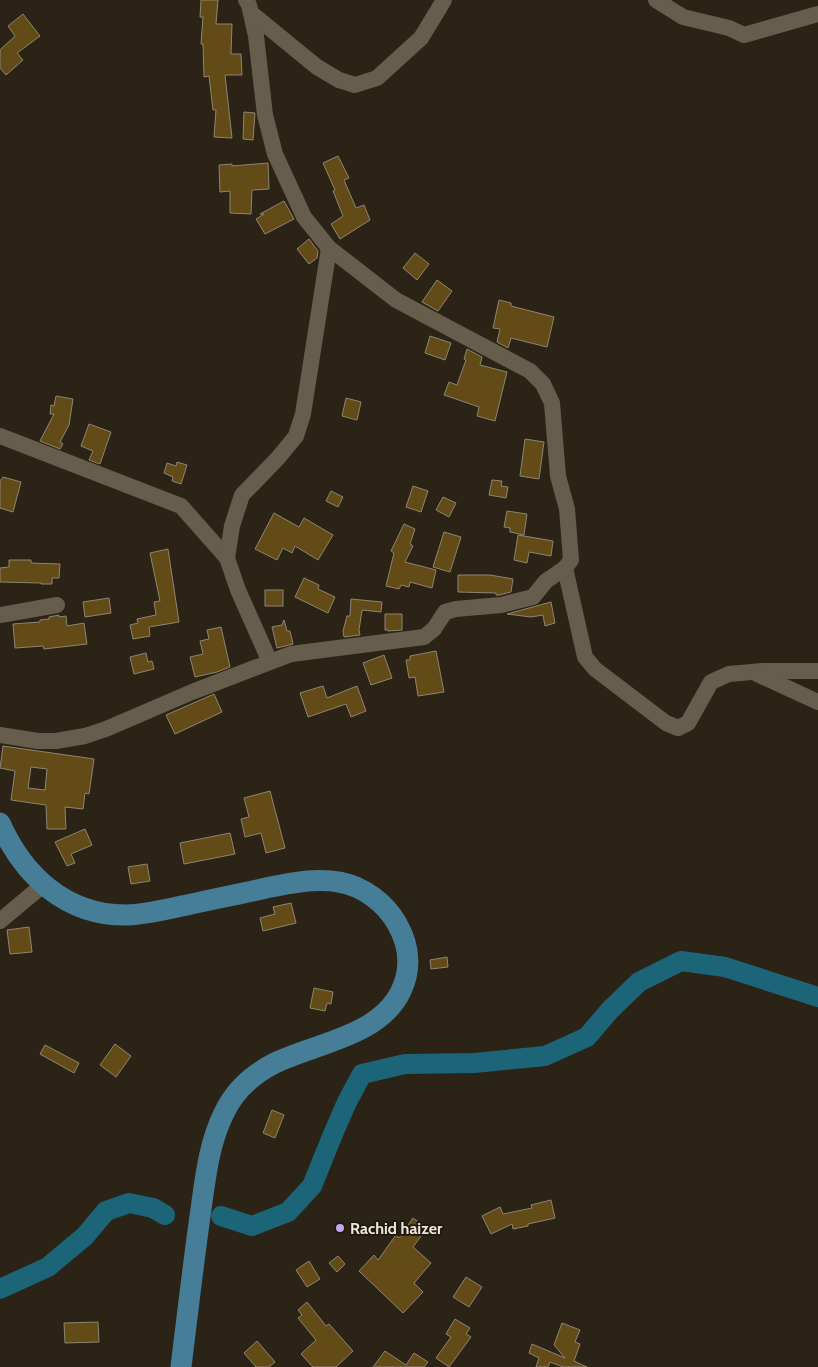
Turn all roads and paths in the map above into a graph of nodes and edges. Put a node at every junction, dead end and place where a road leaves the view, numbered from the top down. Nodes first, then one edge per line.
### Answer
1 (444, 0) edge
2 (656, 0) edge
3 (248, 7) edge
4 (818, 14) edge
5 (329, 248) junction
6 (0, 436) edge
7 (227, 558) junction
8 (564, 568) junction
9 (57, 605) dead end
10 (0, 615) edge
11 (270, 662) junction
12 (818, 671) edge
13 (752, 672) junction
14 (818, 702) edge
15 (0, 735) edge
16 (0, 823) edge
17 (43, 885) junction
18 (0, 921) edge
19 (181, 1367) edge

1 - 3 street
2 - 4 street
3 - 5 street
5 - 7 street
5 - 8 street
6 - 7 street
7 - 11 street
8 - 11 street
8 - 13 street
9 - 10 street
11 - 15 street
12 - 13 street
13 - 14 street
16 - 17 main road
17 - 18 street
17 - 19 main road

